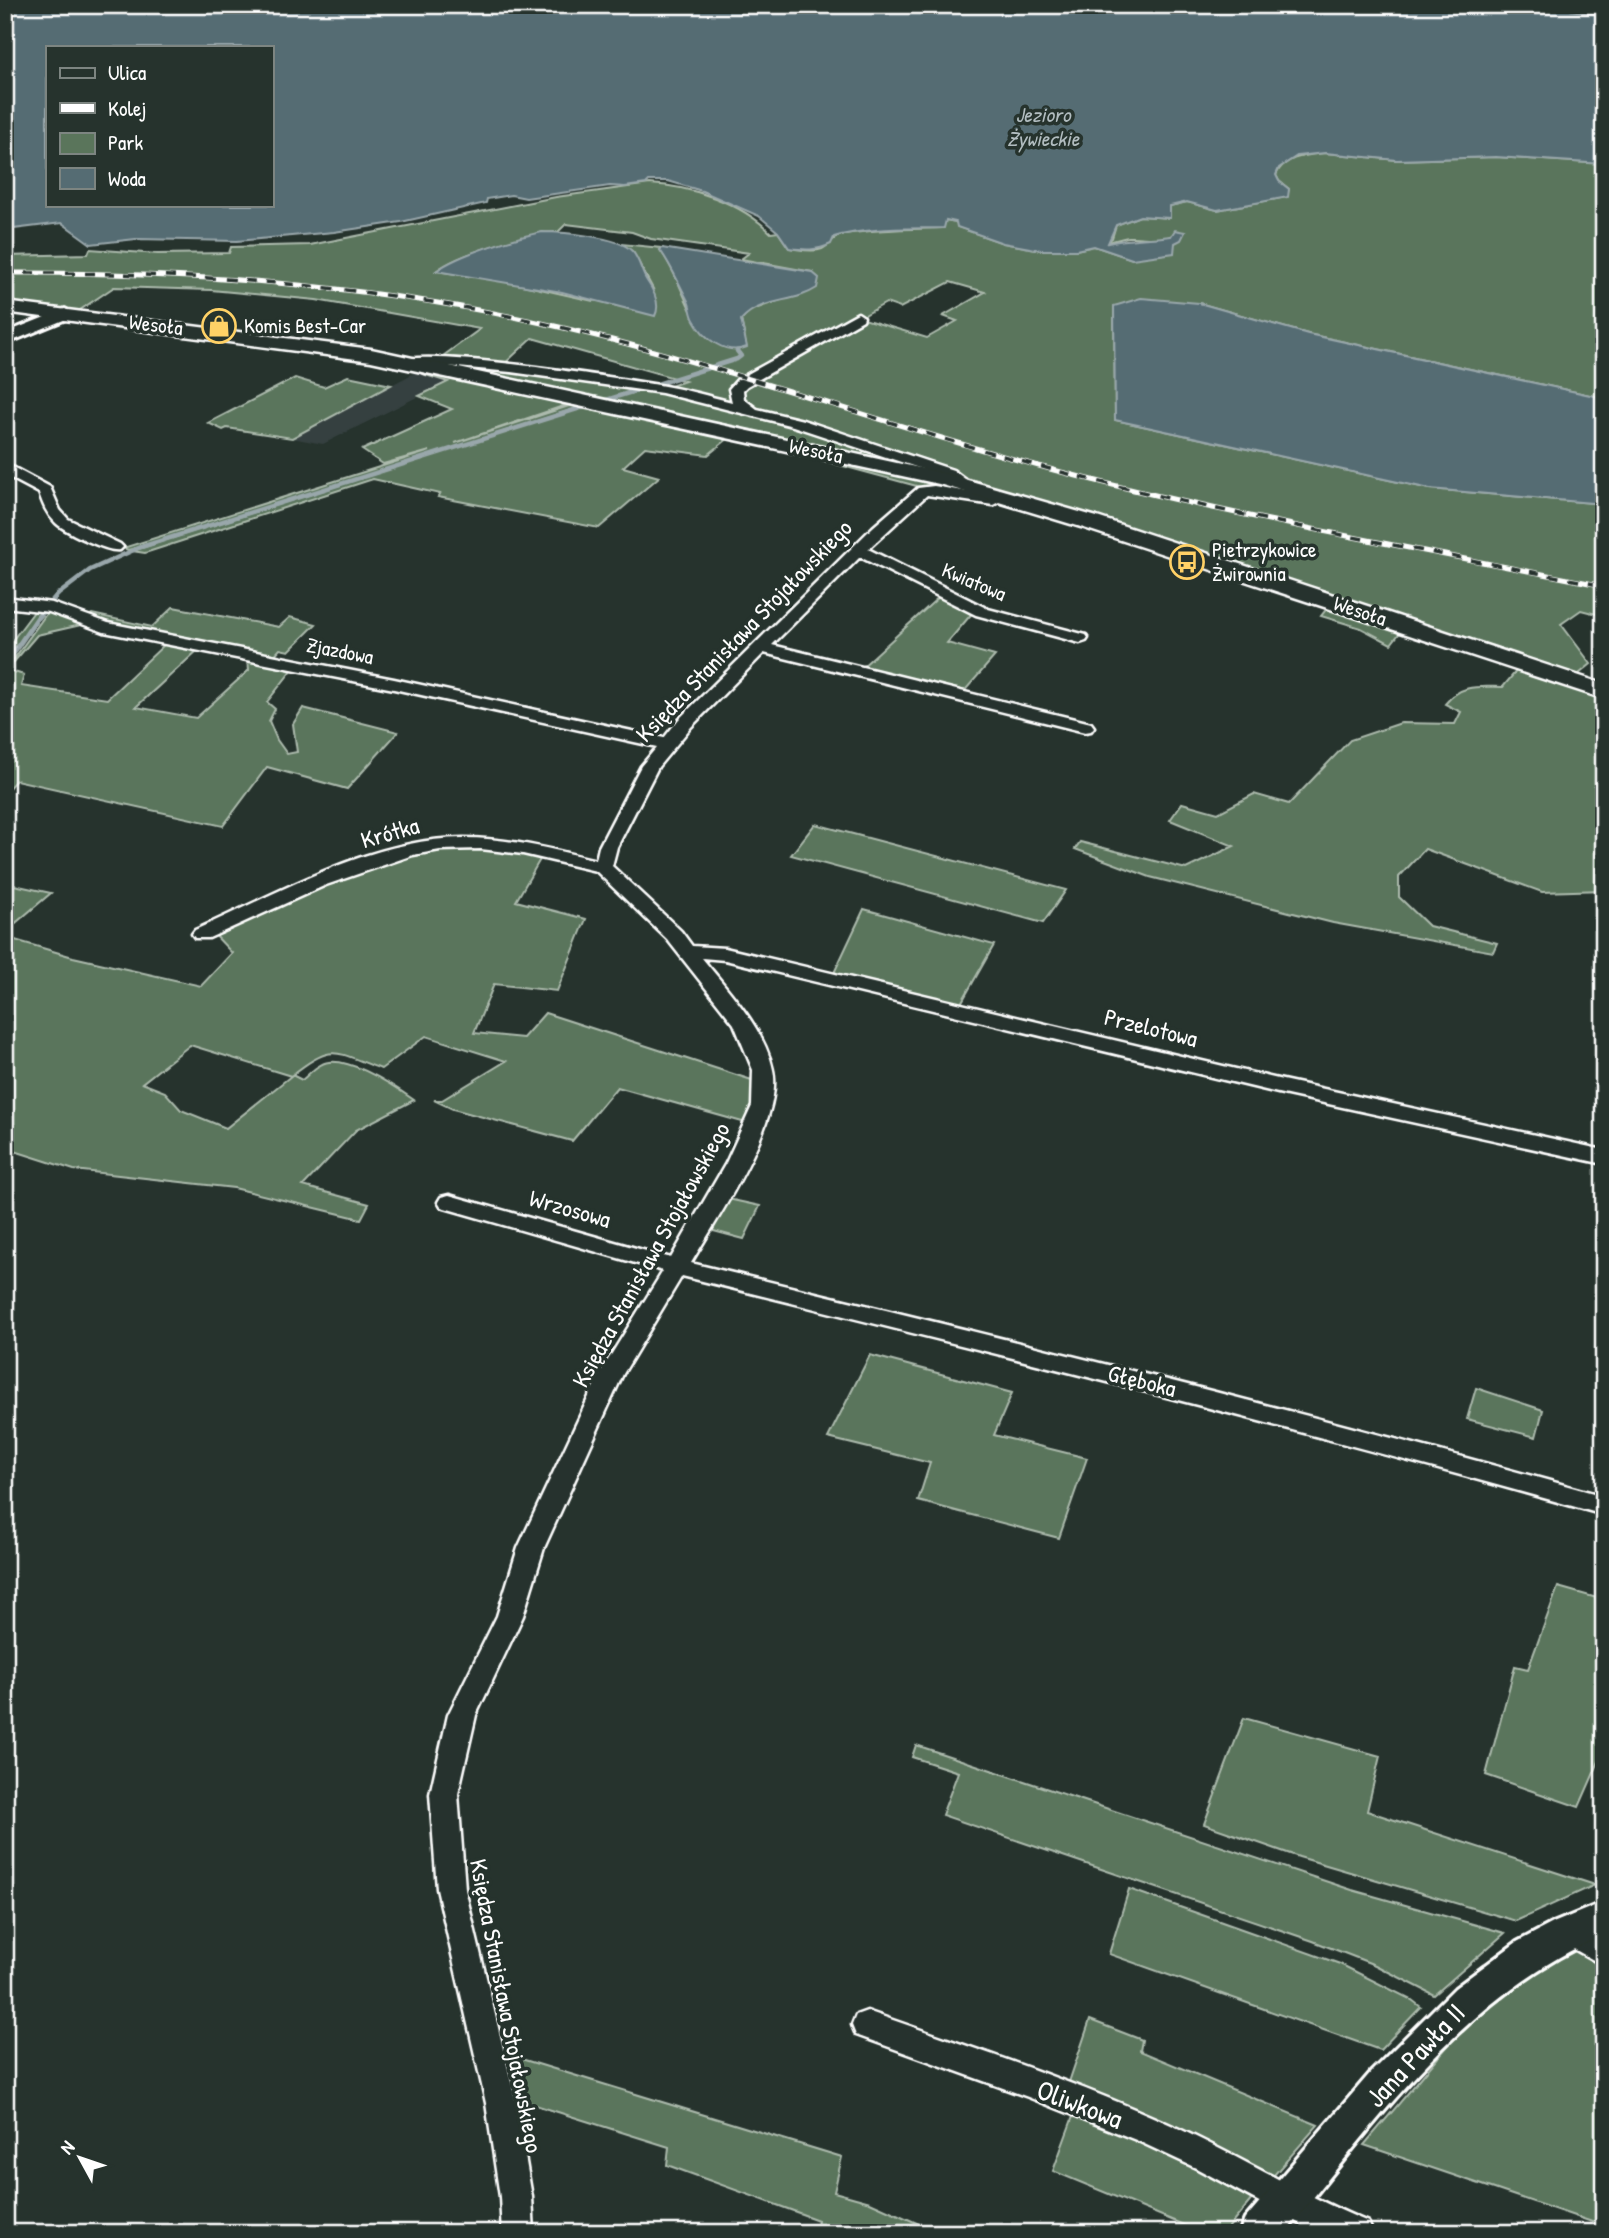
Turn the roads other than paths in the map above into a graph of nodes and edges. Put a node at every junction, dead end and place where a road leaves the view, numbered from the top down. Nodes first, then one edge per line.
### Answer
1 (5, 307) edge
2 (65, 314) junction
3 (858, 317) dead end
4 (5, 339) edge
5 (406, 362) junction
6 (567, 375) junction
7 (742, 383) junction
8 (668, 390) junction
9 (546, 392) junction
10 (751, 410) junction
11 (813, 428) junction
12 (791, 446) junction
13 (5, 467) edge
14 (966, 485) junction
15 (1004, 496) junction
16 (115, 547) dead end
17 (858, 550) junction
18 (5, 602) edge
19 (1080, 638) dead end
20 (761, 647) junction
21 (1604, 692) edge
22 (1085, 727) dead end
23 (668, 744) junction
24 (603, 867) junction
25 (202, 934) dead end
26 (687, 951) junction
27 (1604, 1157) edge
28 (449, 1202) dead end
29 (677, 1266) junction
30 (1604, 1506) edge
31 (1604, 1918) edge
32 (1568, 1931) junction
33 (1604, 1953) edge
34 (867, 2025) dead end
35 (1286, 2201) junction
36 (518, 2233) edge
37 (1259, 2233) edge
38 (1357, 2233) edge

1 - 2 main road, Wesoła
2 - 4 street
2 - 5 main road, Wesoła
3 - 7 street
5 - 6 street
5 - 9 main road, Wesoła
6 - 8 street
6 - 9 street
7 - 8 street
7 - 10 street
8 - 10 street
9 - 12 main road, Wesoła
10 - 11 street
11 - 12 street
11 - 14 street
12 - 14 main road, Wesoła
13 - 16 street
14 - 15 main road, Wesoła
15 - 17 street, Księdza Stanisława Stojałowskiego
15 - 21 main road, Wesoła
17 - 19 street, Kwiatowa
17 - 20 street, Księdza Stanisława Stojałowskiego
18 - 23 street, Zjazdowa
20 - 22 street
20 - 23 street, Księdza Stanisława Stojałowskiego
23 - 24 street, Księdza Stanisława Stojałowskiego
24 - 25 street, Krótka
24 - 26 street, Księdza Stanisława Stojałowskiego
26 - 27 street, Przelotowa
26 - 29 street, Księdza Stanisława Stojałowskiego
28 - 29 street, Wrzosowa
29 - 30 street, Głęboka
29 - 36 street, Księdza Stanisława Stojałowskiego
31 - 32 street, Jana Pawła II
32 - 33 street
32 - 35 street, Jana Pawła II
34 - 35 street, Oliwkowa
35 - 37 street, Jana Pawła II
35 - 38 street, Oliwkowa

